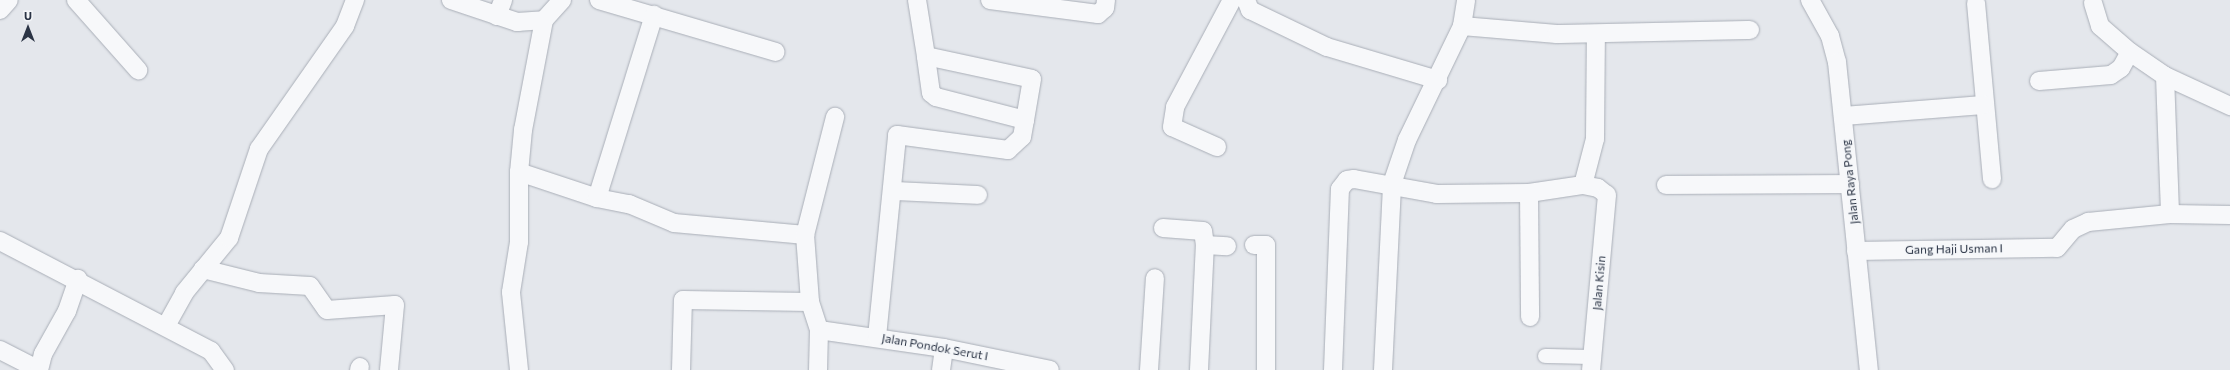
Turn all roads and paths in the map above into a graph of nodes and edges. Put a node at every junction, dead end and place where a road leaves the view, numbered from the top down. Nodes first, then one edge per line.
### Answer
1 (9, 0) edge
2 (76, 0) edge
3 (355, 0) edge
4 (451, 0) edge
5 (562, 0) edge
6 (599, 0) edge
7 (916, 0) edge
8 (990, 0) edge
9 (1106, 0) edge
10 (1232, 0) edge
11 (1246, 0) edge
12 (1466, 0) edge
13 (1810, 0) edge
14 (1976, 2) dead end
15 (2093, 3) dead end
16 (500, 8) edge
17 (0, 10) edge
18 (654, 14) junction
19 (544, 20) junction
20 (1462, 26) junction
21 (1750, 30) dead end
22 (1596, 34) junction
23 (776, 52) dead end
24 (2130, 52) junction
25 (926, 56) junction
26 (138, 70) dead end
27 (2165, 76) junction
28 (1438, 80) junction
29 (2039, 81) dead end
30 (1984, 105) junction
31 (2230, 106) edge
32 (1843, 116) junction
33 (835, 117) dead end
34 (1025, 120) junction
35 (1217, 147) dead end
36 (519, 172) junction
37 (1992, 179) dead end
38 (1392, 184) junction
39 (1850, 184) junction
40 (1583, 185) junction
41 (1666, 185) dead end
42 (894, 191) junction
43 (1529, 193) junction
44 (978, 195) dead end
45 (597, 198) junction
46 (2170, 214) junction
47 (2230, 215) edge
48 (1164, 228) dead end
49 (805, 235) junction
50 (0, 241) edge
51 (1205, 245) junction
52 (1254, 245) dead end
53 (1227, 246) dead end
54 (1856, 251) junction
55 (203, 269) junction
56 (1155, 278) dead end
57 (78, 280) junction
58 (810, 302) junction
59 (1530, 317) dead end
60 (166, 326) junction
61 (818, 330) junction
62 (877, 337) junction
63 (944, 348) junction
64 (0, 350) edge
65 (1545, 356) dead end
66 (1592, 364) edge
67 (39, 370) edge
68 (225, 370) edge
69 (389, 370) edge
70 (519, 370) edge
71 (681, 370) edge
72 (818, 370) edge
73 (941, 370) edge
74 (1050, 370) edge
75 (1149, 370) edge
76 (1199, 370) edge
77 (1266, 370) edge
78 (1333, 370) edge
79 (1383, 370) edge
80 (1869, 370) edge

1 - 17 street
2 - 26 street
3 - 55 street
4 - 16 street
5 - 19 street
6 - 18 street
7 - 25 street
8 - 9 street
10 - 35 street
11 - 28 street
12 - 20 street
13 - 32 street, Jalan Raya Pong
14 - 30 street
15 - 24 street
16 - 19 street
18 - 23 street
18 - 45 street
19 - 36 street
20 - 22 street
20 - 28 street
21 - 22 street
22 - 40 street
24 - 27 street
24 - 29 street
25 - 34 street
25 - 34 street
27 - 31 street
27 - 46 street
28 - 38 street
30 - 32 street
30 - 37 street
32 - 39 street, Jalan Raya Pong
33 - 49 street
34 - 42 street
36 - 45 street
36 - 70 street
38 - 43 street
38 - 78 street
38 - 79 street
39 - 41 street
39 - 54 street, Jalan Raya Pong
40 - 43 street
40 - 66 street, Jalan Kisin
42 - 44 street
42 - 62 street
43 - 59 street
45 - 49 street
46 - 47 street
46 - 54 street, Gang Haji Usman I
48 - 51 street
49 - 58 street
50 - 57 street
51 - 53 street
51 - 76 street
52 - 77 street
54 - 80 street, Jalan Raya Pong
55 - 60 street
55 - 69 street
56 - 75 street
57 - 60 street
57 - 67 street
58 - 61 street
58 - 71 street
60 - 68 street
61 - 62 street, Jalan Pondok Serut I
61 - 72 street
62 - 63 street, Jalan Pondok Serut I
63 - 73 street
63 - 74 street, Jalan Pondok Serut I
64 - 67 street
65 - 66 street

